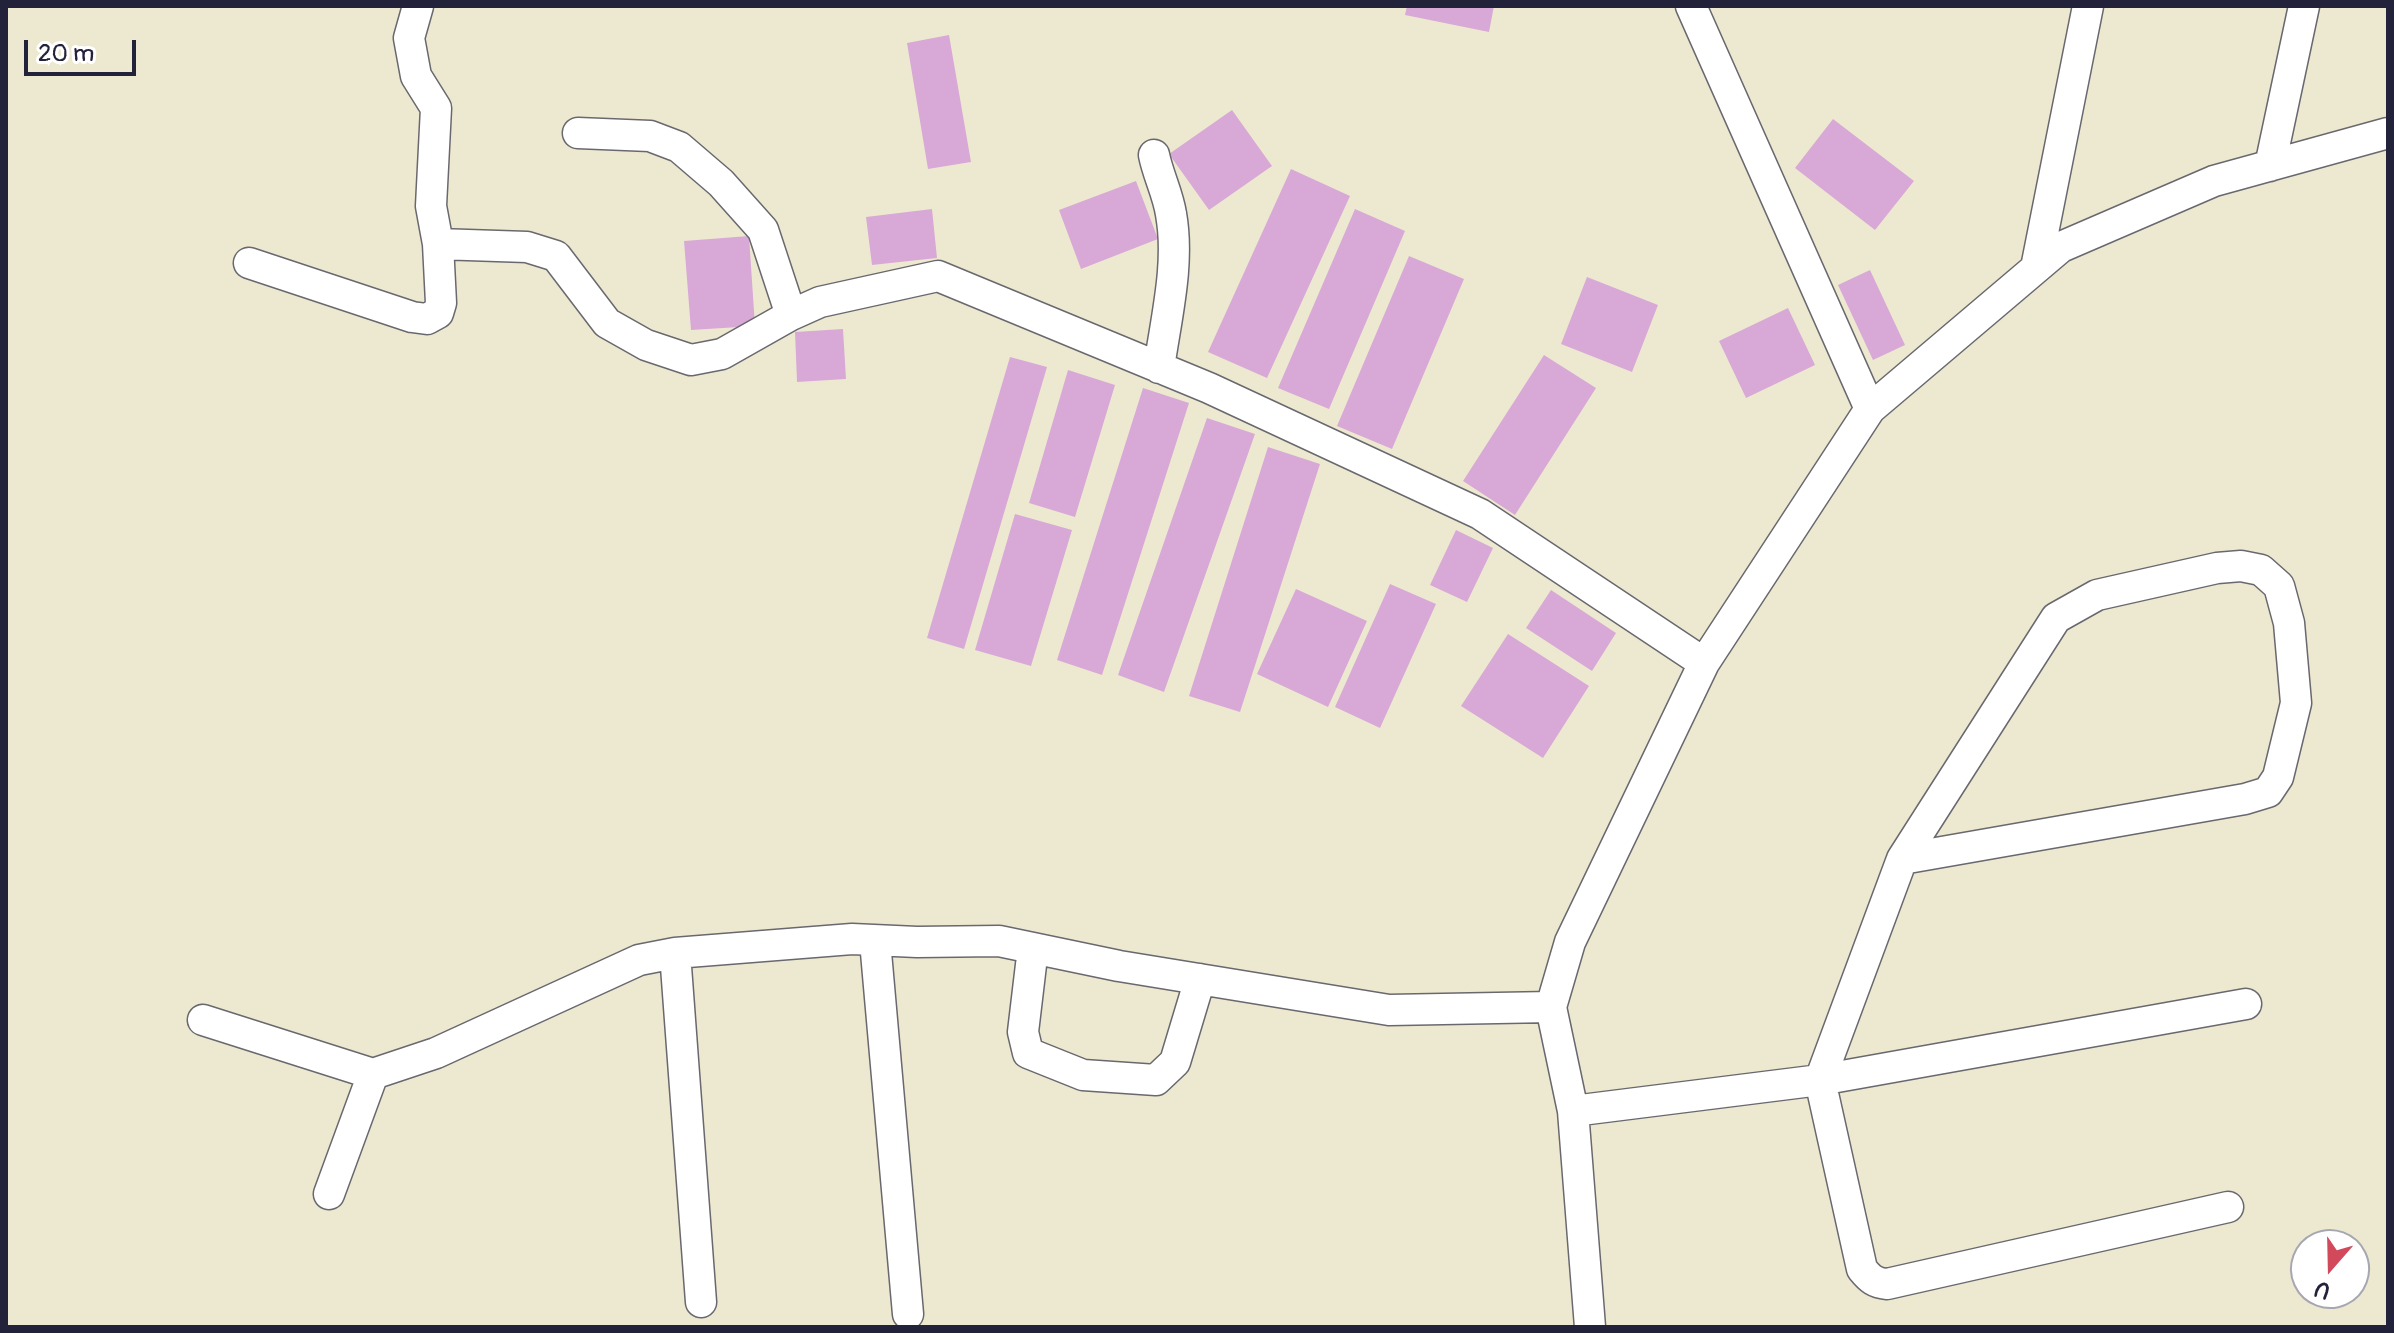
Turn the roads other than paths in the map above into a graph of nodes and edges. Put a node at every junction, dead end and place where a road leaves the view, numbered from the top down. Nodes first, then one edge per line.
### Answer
1 (418, 6) edge
2 (1691, 6) edge
3 (2088, 6) edge
4 (2304, 6) edge
5 (578, 133) dead end
6 (2388, 133) edge
7 (1154, 155) dead end
8 (2270, 166) junction
9 (438, 244) junction
10 (249, 263) dead end
11 (2036, 268) junction
12 (791, 315) junction
13 (1159, 368) junction
14 (1870, 409) junction
15 (1704, 663) junction
16 (1902, 859) junction
17 (875, 941) junction
18 (1033, 948) junction
19 (675, 953) junction
20 (1200, 979) junction
21 (2246, 1004) dead end
22 (1551, 1007) junction
23 (203, 1020) dead end
24 (373, 1074) junction
25 (1820, 1080) junction
26 (1573, 1111) junction
27 (329, 1194) dead end
28 (2228, 1207) dead end
29 (701, 1302) dead end
30 (908, 1314) dead end
31 (1590, 1327) edge

1 - 9 street
2 - 14 street
3 - 11 street
4 - 8 street
5 - 12 street
6 - 8 street
7 - 13 street
8 - 11 street
9 - 10 street
9 - 12 street
11 - 14 street
12 - 13 street
13 - 15 street
14 - 15 street
15 - 22 street
16 - 16 street
16 - 25 street
17 - 18 street
17 - 19 street
17 - 30 street
18 - 20 street
18 - 20 street
19 - 24 street
19 - 29 street
20 - 22 street
21 - 25 street
22 - 26 street
23 - 24 street
24 - 27 street
25 - 26 street
25 - 28 street
26 - 31 street

